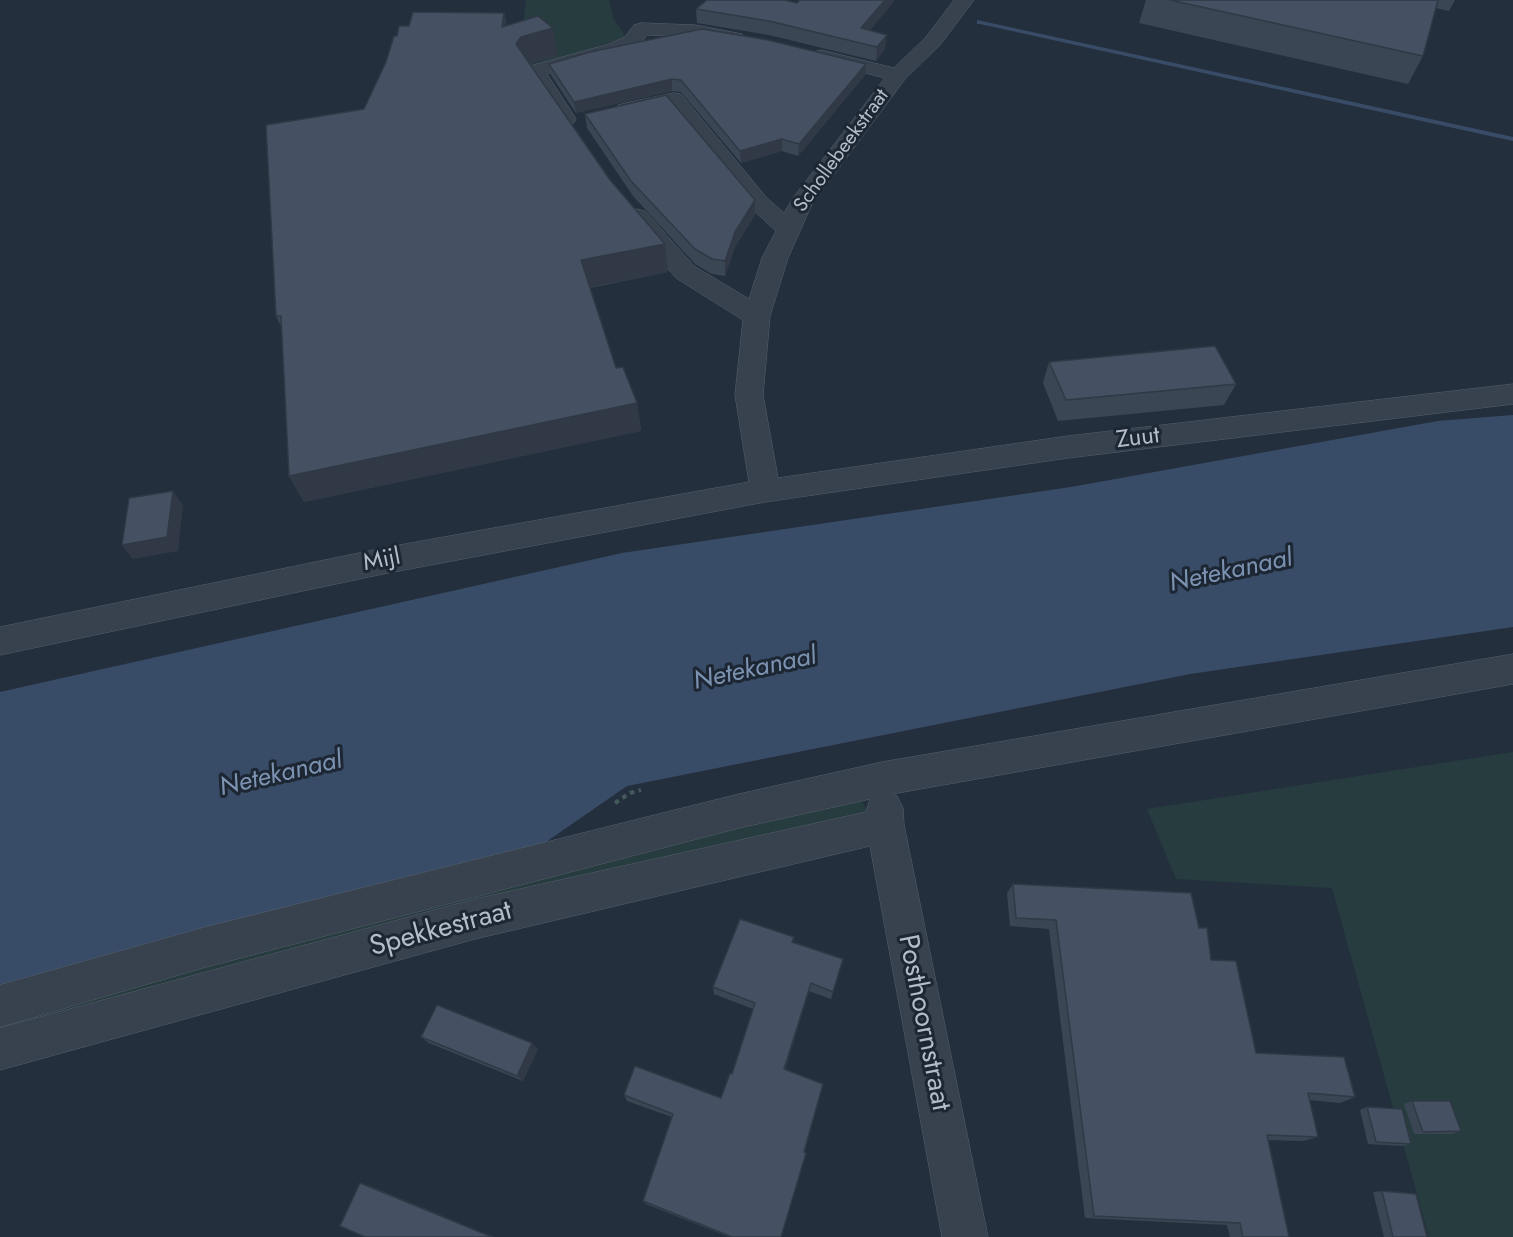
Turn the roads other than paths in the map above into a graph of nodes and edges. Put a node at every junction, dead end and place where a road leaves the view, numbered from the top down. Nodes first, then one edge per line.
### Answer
1 (964, 0) edge
2 (757, 42) edge
3 (802, 52) edge
4 (898, 75) junction
5 (623, 202) edge
6 (788, 228) junction
7 (757, 316) junction
8 (1513, 394) edge
9 (765, 491) junction
10 (0, 641) edge
11 (1513, 669) edge
12 (884, 816) joint
13 (0, 1006) edge
14 (0, 1049) edge
15 (965, 1237) edge

1 - 4 street, Schollebeekstraat
2 - 6 street, Schollebeekstraat
3 - 4 street, Schollebeekstraat
4 - 6 street, Schollebeekstraat
5 - 7 street
6 - 7 street, Schollebeekstraat
7 - 9 street, Schollebeekstraat
8 - 9 street, Zuut
9 - 10 street, Mijl
11 - 13 street
12 - 14 street, Spekkestraat
12 - 15 street, Posthoornstraat

